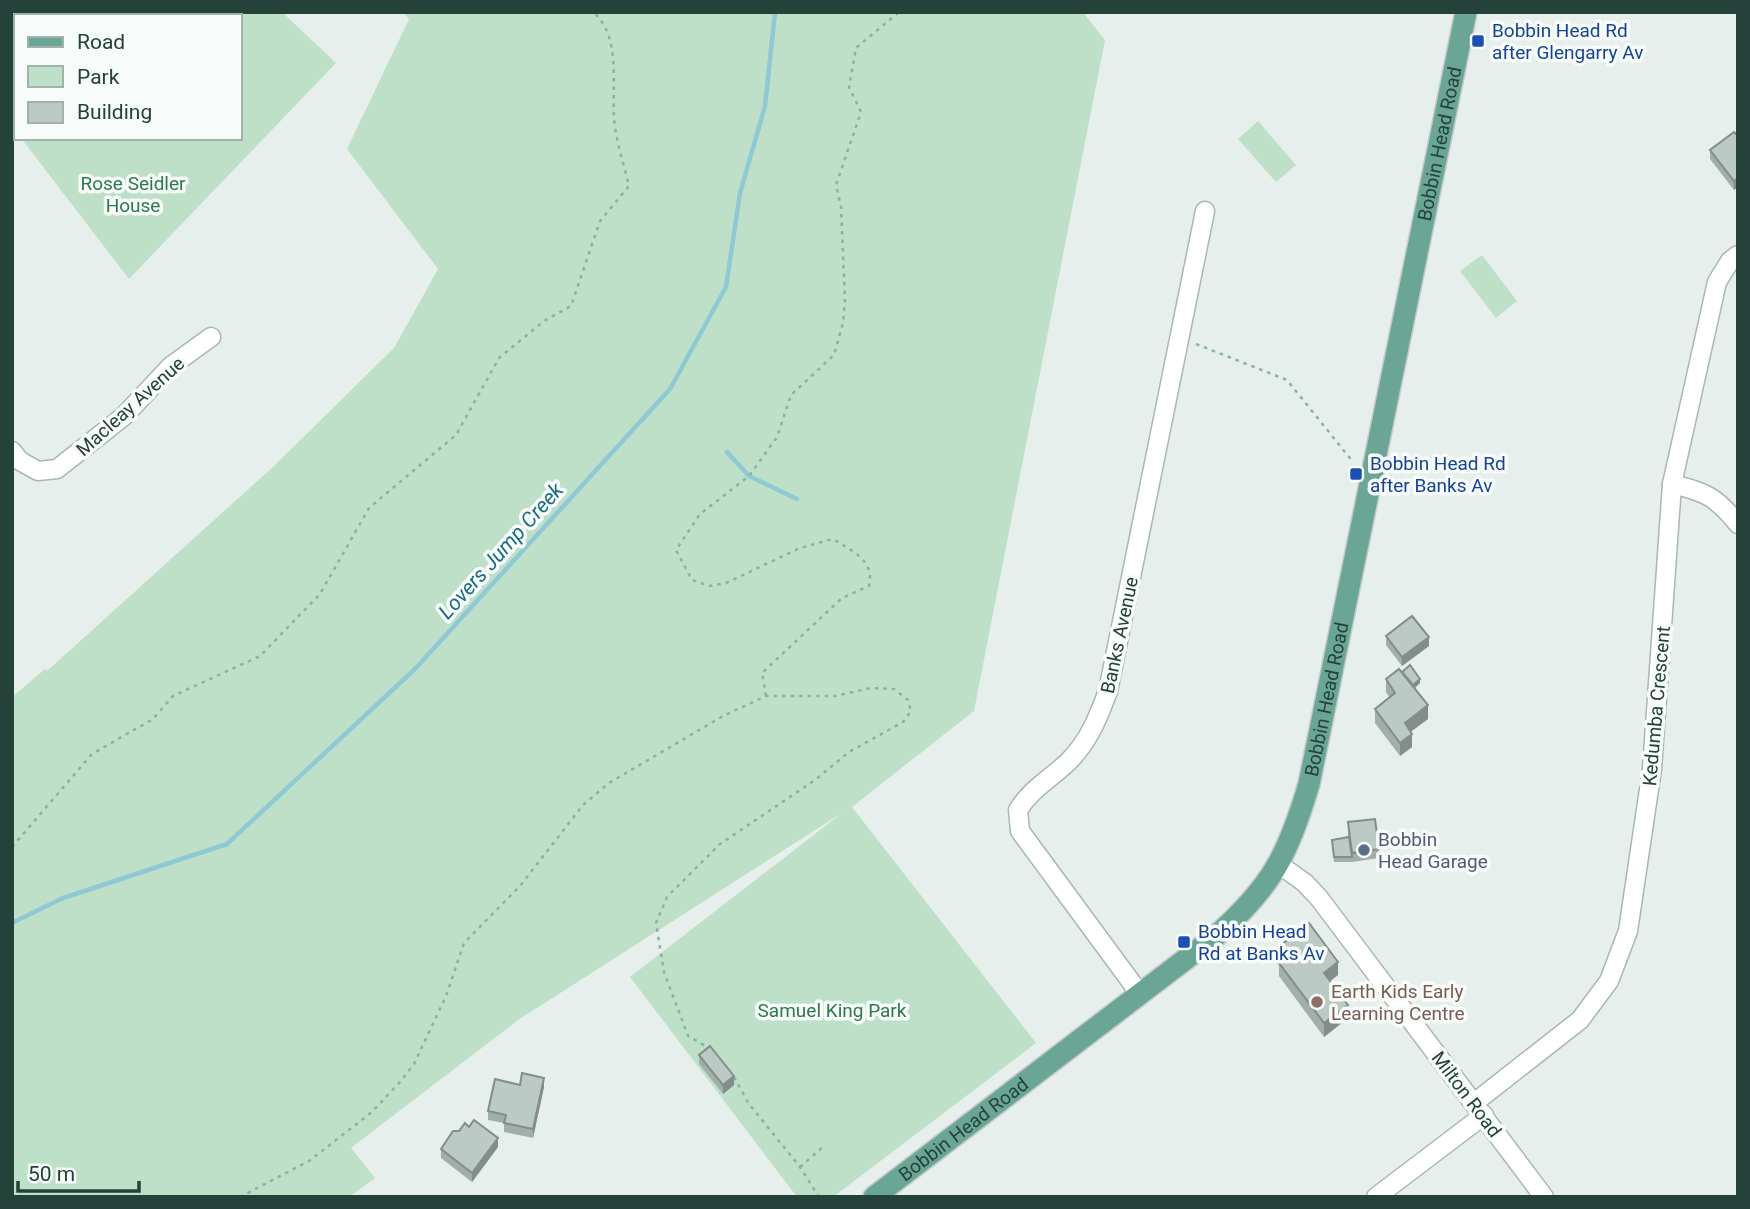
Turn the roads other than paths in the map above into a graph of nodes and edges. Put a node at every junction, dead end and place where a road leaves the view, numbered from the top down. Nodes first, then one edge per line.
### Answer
1 (1466, 12) edge
2 (1205, 211) dead end
3 (1738, 255) edge
4 (211, 337) dead end
5 (12, 451) edge
6 (1672, 484) junction
7 (1738, 524) edge
8 (1280, 865) junction
9 (1140, 994) junction
10 (1479, 1109) junction
11 (874, 1197) edge
12 (1376, 1197) edge
13 (1544, 1197) edge

1 - 8 main road, Bobbin Head Road
2 - 9 street, Banks Avenue
3 - 6 street, Kedumba Crescent
4 - 5 street, Macleay Avenue
6 - 7 street
6 - 10 street, Kedumba Crescent
8 - 9 main road, Bobbin Head Road
8 - 10 street, Milton Road
9 - 11 main road, Bobbin Head Road
10 - 12 street, Kedumba Crescent
10 - 13 street, Milton Road

